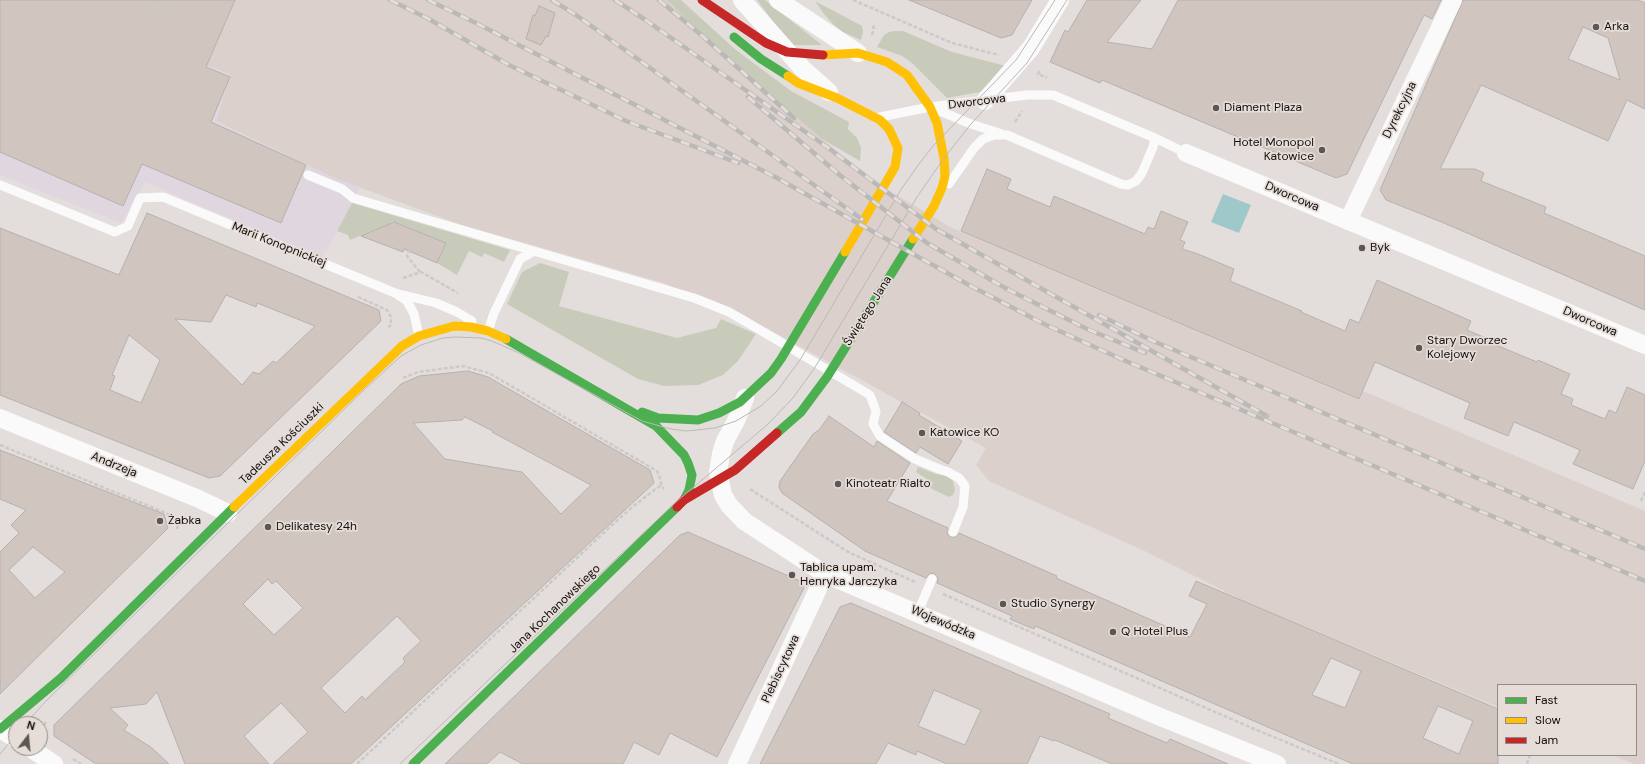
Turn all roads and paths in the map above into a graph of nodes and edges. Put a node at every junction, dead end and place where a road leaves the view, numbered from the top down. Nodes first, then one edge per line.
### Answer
1 (701, 0) edge
2 (778, 0) edge
3 (802, 0) edge
4 (853, 0) edge
5 (1060, 0) edge
6 (1453, 0) edge
7 (742, 1) edge
8 (150, 3) dead end
9 (189, 20) dead end
10 (825, 32) junction
11 (787, 52) junction
12 (858, 53) junction
13 (1002, 56) dead end
14 (838, 98) junction
15 (985, 101) junction
16 (1025, 105) dead end
17 (930, 107) junction
18 (877, 118) junction
19 (1015, 123) dead end
20 (1007, 135) junction
21 (1155, 138) junction
22 (1186, 153) joint
23 (308, 175) dead end
24 (0, 185) edge
25 (934, 206) junction
26 (1348, 221) junction
27 (534, 251) junction
28 (440, 253) dead end
29 (421, 272) dead end
30 (395, 293) junction
31 (351, 294) dead end
32 (385, 330) dead end
33 (488, 331) junction
34 (419, 336) junction
35 (1645, 345) edge
36 (398, 382) dead end
37 (745, 398) junction
38 (625, 407) junction
39 (0, 418) edge
40 (0, 445) edge
41 (719, 480) junction
42 (750, 489) dead end
43 (1645, 492) edge
44 (684, 500) junction
45 (1641, 501) dead end
46 (228, 513) junction
47 (953, 532) dead end
48 (176, 535) dead end
49 (825, 574) junction
50 (932, 579) dead end
51 (928, 588) junction
52 (918, 612) junction
53 (0, 729) edge
54 (48, 755) edge
55 (62, 760) edge
56 (81, 764) edge
57 (357, 764) edge
58 (413, 764) edge
59 (737, 764) edge
60 (1277, 764) edge
61 (1339, 764) edge

1 - 11 street
1 - 14 street
2 - 10 street
3 - 10 street
4 - 13 path
5 - 15 street
6 - 26 street, Dyrekcyjna
7 - 11 street
8 - 9 path
10 - 12 street
11 - 12 street
11 - 14 street
12 - 17 street
14 - 18 street
15 - 17 lane, Dworcowa
15 - 21 lane, Dworcowa
16 - 19 path
17 - 18 lane, Dworcowa
17 - 20 lane, Dworcowa
17 - 25 street, Świętego Jana
18 - 37 street
20 - 21 lane, Dworcowa
20 - 25 lane
21 - 22 lane, Dworcowa
22 - 26 street, Dworcowa
23 - 27 lane
24 - 30 lane, Marii Konopnickiej
25 - 41 street, Świętego Jana
26 - 35 street, Dworcowa
27 - 33 lane
27 - 47 lane
28 - 29 path
30 - 33 lane, Marii Konopnickiej
30 - 34 lane, Marii Konopnickiej
31 - 32 path
33 - 34 street, Tadeusza Kościuszki
33 - 38 street, Tadeusza Kościuszki
34 - 46 street, Tadeusza Kościuszki
36 - 57 path
37 - 38 street, Tadeusza Kościuszki
37 - 41 street, Wojewódzka
38 - 44 street, Tadeusza Kościuszki
39 - 46 street, Andrzeja
40 - 48 path
41 - 44 street, Jana Kochanowskiego
41 - 49 street, Wojewódzka
42 - 51 path
43 - 45 path
44 - 58 street, Jana Kochanowskiego
46 - 53 street, Tadeusza Kościuszki
49 - 52 street, Wojewódzka
49 - 59 street, Plebiscytowa
50 - 51 lane
51 - 52 lane
51 - 61 path
52 - 60 street, Wojewódzka
54 - 55 street
55 - 56 path

